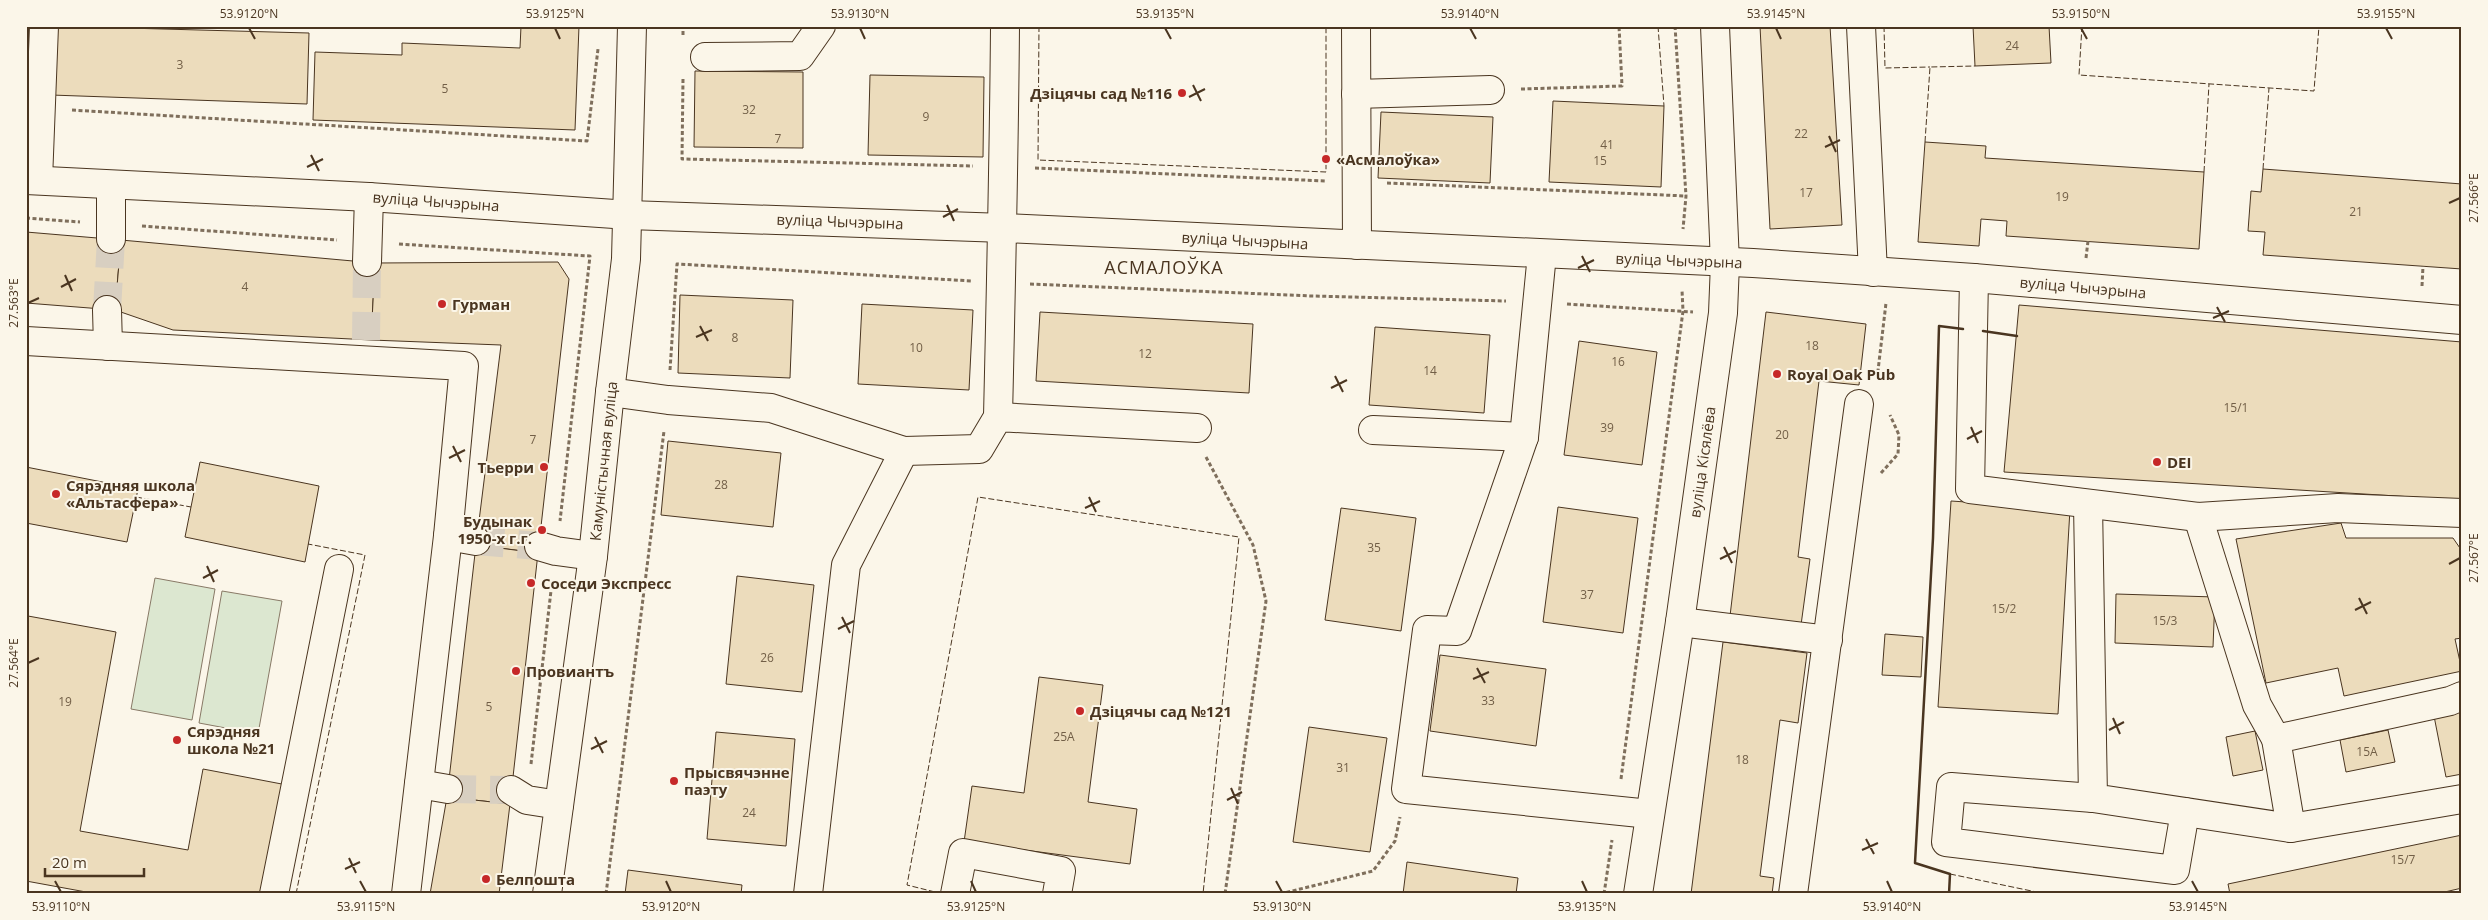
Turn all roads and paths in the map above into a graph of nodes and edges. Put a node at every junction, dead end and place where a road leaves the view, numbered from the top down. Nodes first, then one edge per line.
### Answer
1 (44, 26) edge
2 (632, 26) edge
3 (683, 26) edge
4 (821, 26) edge
5 (1005, 26) edge
6 (1356, 26) edge
7 (1619, 26) edge
8 (1675, 26) edge
9 (1715, 26) edge
10 (1861, 26) edge
11 (599, 45) dead end
12 (691, 57) junction
13 (1490, 90) joint
14 (1356, 94) junction
15 (41, 109) junction
16 (1002, 167) junction
17 (32, 180) edge
18 (1358, 182) junction
19 (111, 186) junction
20 (369, 197) junction
21 (629, 215) junction
22 (26, 218) edge
23 (1004, 228) junction
24 (111, 232) junction
25 (1357, 245) junction
26 (367, 252) junction
27 (1542, 254) junction
28 (590, 256) dead end
29 (1724, 263) junction
30 (2424, 266) dead end
31 (1873, 272) junction
32 (1974, 278) junction
33 (1001, 283) junction
34 (2422, 289) dead end
35 (1537, 302) junction
36 (106, 310) tunnel mouth
37 (2462, 320) edge
38 (26, 341) edge
39 (108, 346) junction
40 (610, 392) junction
41 (668, 400) junction
42 (1860, 404) dead end
43 (998, 417) junction
44 (1197, 428) joint
45 (1374, 430) dead end
46 (1524, 437) junction
47 (904, 451) junction
48 (2088, 504) junction
49 (2462, 513) edge
50 (2198, 517) junction
51 (448, 536) junction
52 (476, 541) tunnel mouth
53 (539, 546) tunnel mouth
54 (593, 556) junction
55 (339, 569) dead end
56 (1680, 622) junction
57 (1828, 640) junction
58 (2462, 696) edge
59 (2276, 739) junction
60 (419, 784) junction
61 (448, 789) tunnel mouth
62 (1406, 789) junction
63 (511, 790) tunnel mouth
64 (2094, 798) junction
65 (2462, 799) edge
66 (559, 805) junction
67 (1617, 811) junction
68 (2184, 812) junction
69 (1650, 814) junction
70 (2291, 828) junction
71 (274, 894) edge
72 (406, 894) edge
73 (547, 894) edge
74 (606, 894) edge
75 (808, 894) edge
76 (955, 894) edge
77 (1057, 894) edge
78 (1225, 894) edge
79 (1280, 894) edge
80 (1604, 894) edge
81 (1638, 894) edge
82 (1793, 894) edge

1 - 15 street
2 - 21 street, Камуністычная вуліца
3 - 12 path
4 - 12 street
5 - 16 street
6 - 14 street
7 - 13 path
8 - 18 path
9 - 29 street, вуліца Кісялёва
10 - 31 street
11 - 15 path
12 - 16 path
13 - 14 street
14 - 18 street
15 - 17 street
16 - 18 path
16 - 23 street
17 - 19 street, вуліца Чычэрына
18 - 25 street
19 - 20 street, вуліца Чычэрына
19 - 24 street
20 - 21 street, вуліца Чычэрына
20 - 26 street
21 - 23 street, вуліца Чычэрына
21 - 40 street, Камуністычная вуліца
22 - 24 path
23 - 25 street, вуліца Чычэрына
23 - 33 street
24 - 26 path
25 - 27 street, вуліца Чычэрына
26 - 28 path
27 - 29 street, вуліца Чычэрына
27 - 35 street
29 - 31 street, вуліца Чычэрына
29 - 56 street, вуліца Кісялёва
30 - 34 path
31 - 32 street, вуліца Чычэрына
32 - 37 street, вуліца Чычэрына
32 - 48 street
33 - 35 path
33 - 41 path
33 - 43 street
35 - 46 street
35 - 67 path
36 - 39 street
38 - 39 street
39 - 51 street
40 - 41 street
40 - 54 street, Камуністычная вуліца
41 - 47 street
41 - 74 path
42 - 57 street
43 - 44 street
43 - 47 street
44 - 78 path
45 - 46 street
46 - 62 street
47 - 75 street
48 - 50 street
48 - 64 street
49 - 50 street
50 - 59 street
51 - 52 street
51 - 60 street
53 - 54 street
54 - 66 street, Камуністычная вуліца
55 - 71 street
56 - 57 street
56 - 69 street, вуліца Кісялёва
57 - 82 street
58 - 59 street
59 - 70 street
60 - 61 street
60 - 72 street
62 - 67 street
62 - 79 path
63 - 66 street
64 - 68 street
64 - 68 street
65 - 70 street
66 - 73 street, Камуністычная вуліца
67 - 69 street
67 - 80 path
68 - 70 street
69 - 81 street, вуліца Кісялёва
76 - 77 street

